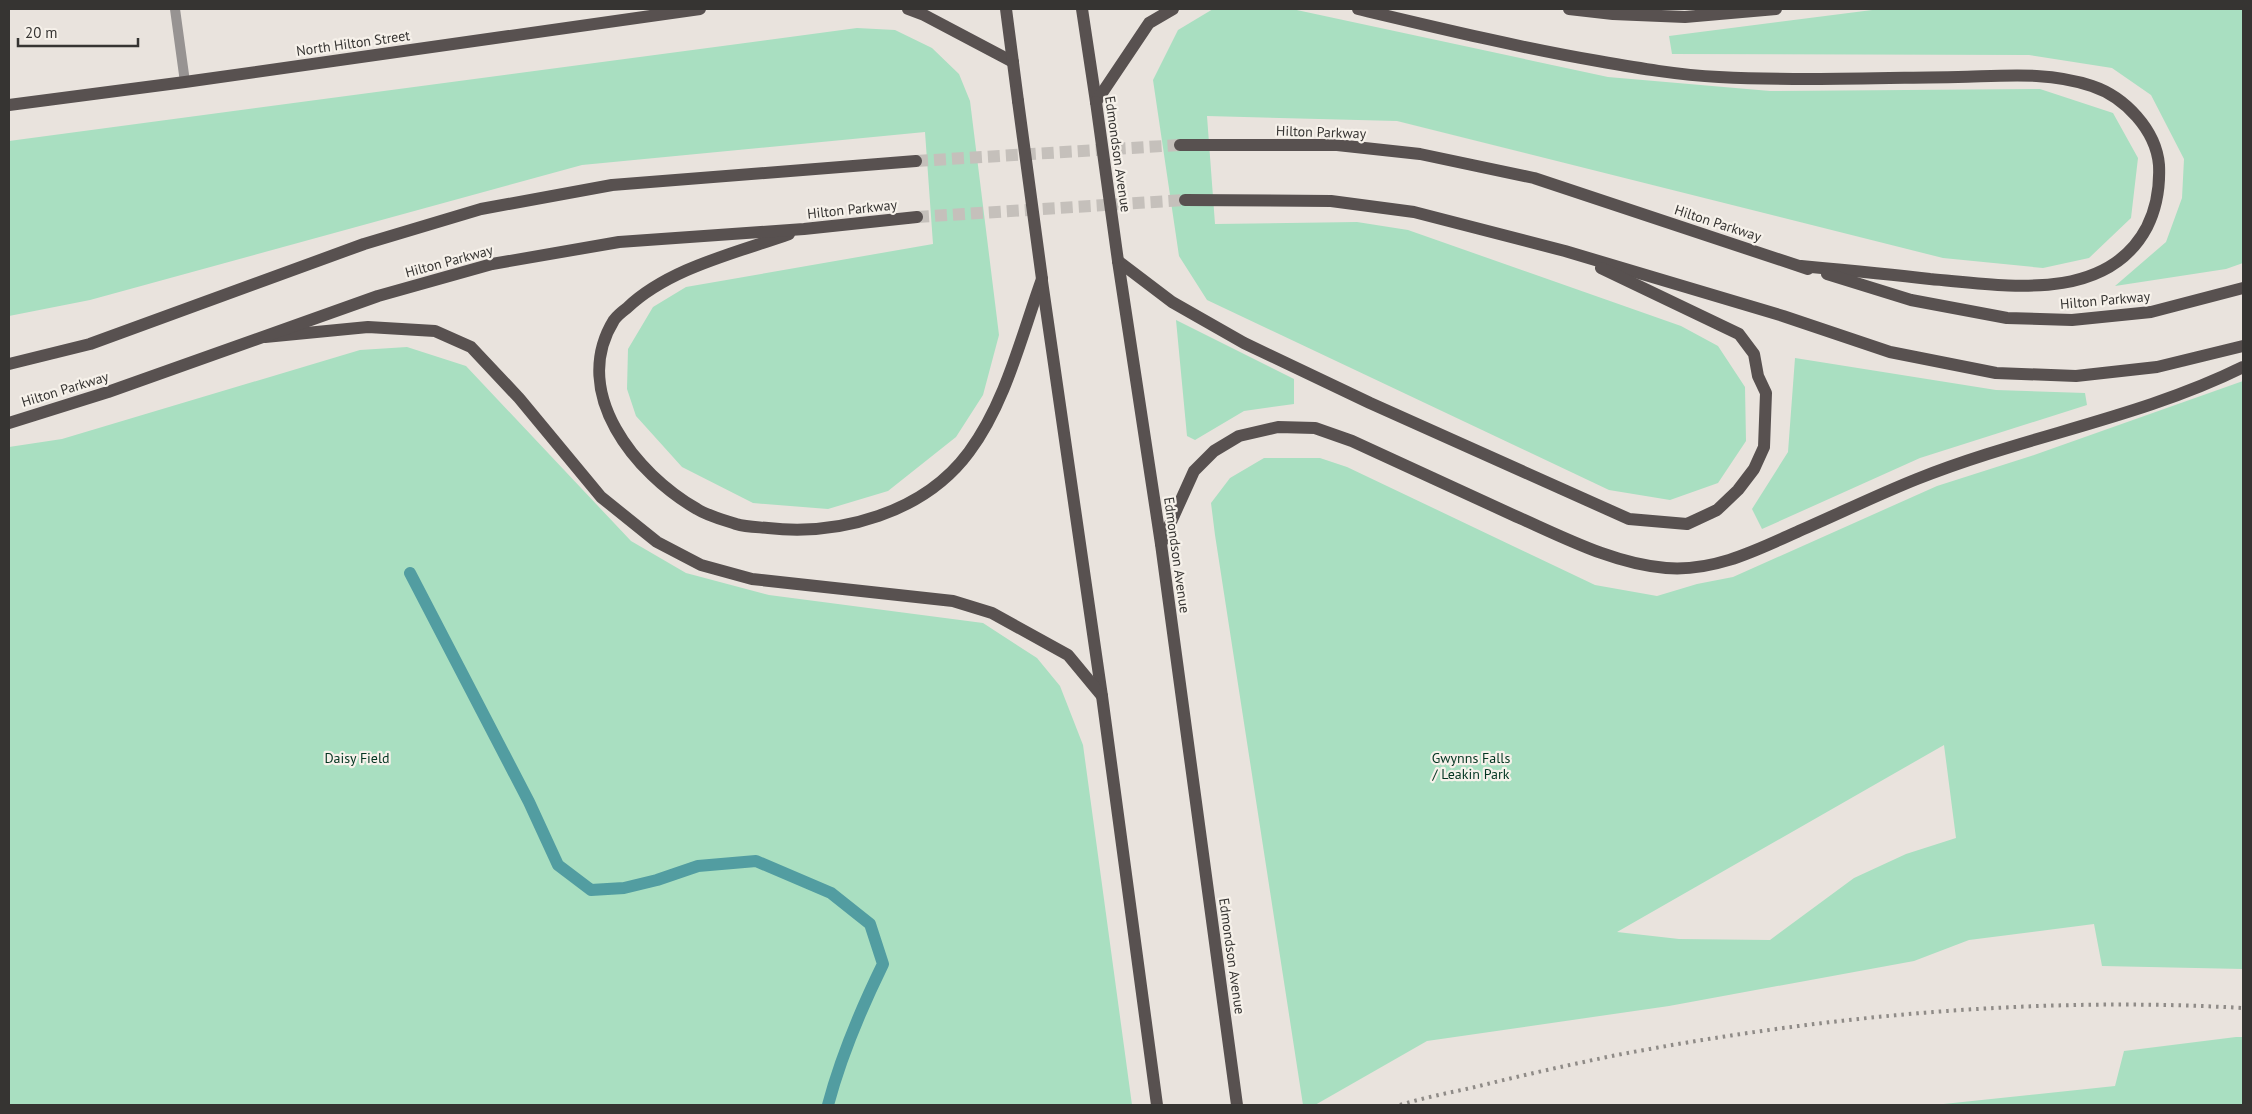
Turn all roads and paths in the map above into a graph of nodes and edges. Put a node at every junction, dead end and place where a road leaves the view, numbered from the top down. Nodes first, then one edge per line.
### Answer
1 (175, 9) edge
2 (700, 9) edge
3 (908, 9) edge
4 (1006, 9) edge
5 (1082, 9) edge
6 (1173, 9) edge
7 (1358, 9) edge
8 (1569, 9) edge
9 (1776, 9) edge
10 (1013, 62) junction
11 (185, 82) junction
12 (1096, 102) junction
13 (9, 105) edge
14 (1180, 146) tunnel mouth
15 (916, 161) tunnel mouth
16 (1185, 200) tunnel mouth
17 (917, 217) tunnel mouth
18 (804, 229) junction
19 (1565, 251) junction
20 (1118, 261) junction
21 (1802, 266) junction
22 (1042, 279) junction
23 (2243, 288) edge
24 (265, 337) junction
25 (2243, 346) edge
26 (9, 364) edge
27 (2243, 367) edge
28 (9, 422) edge
29 (1161, 544) junction
30 (1102, 696) junction
31 (1157, 1105) edge
32 (1237, 1105) edge

1 - 11 street
2 - 11 main road, North Hilton Street
3 - 10 main road
4 - 10 main road
5 - 12 main road, Edmondson Avenue
6 - 12 main road
7 - 21 main road
8 - 9 main road
10 - 22 main road, bridge
11 - 13 main road, North Hilton Street
12 - 20 main road, Edmondson Avenue, bridge
14 - 21 main road, Hilton Parkway
15 - 26 main road
16 - 19 main road
17 - 18 main road, Hilton Parkway
18 - 22 main road
18 - 24 main road, Hilton Parkway
19 - 20 main road
19 - 25 main road
20 - 29 main road, Edmondson Avenue
21 - 23 main road, Hilton Parkway
22 - 30 main road
24 - 28 main road, Hilton Parkway
24 - 30 main road
27 - 29 main road
29 - 32 main road, Edmondson Avenue
30 - 31 main road

